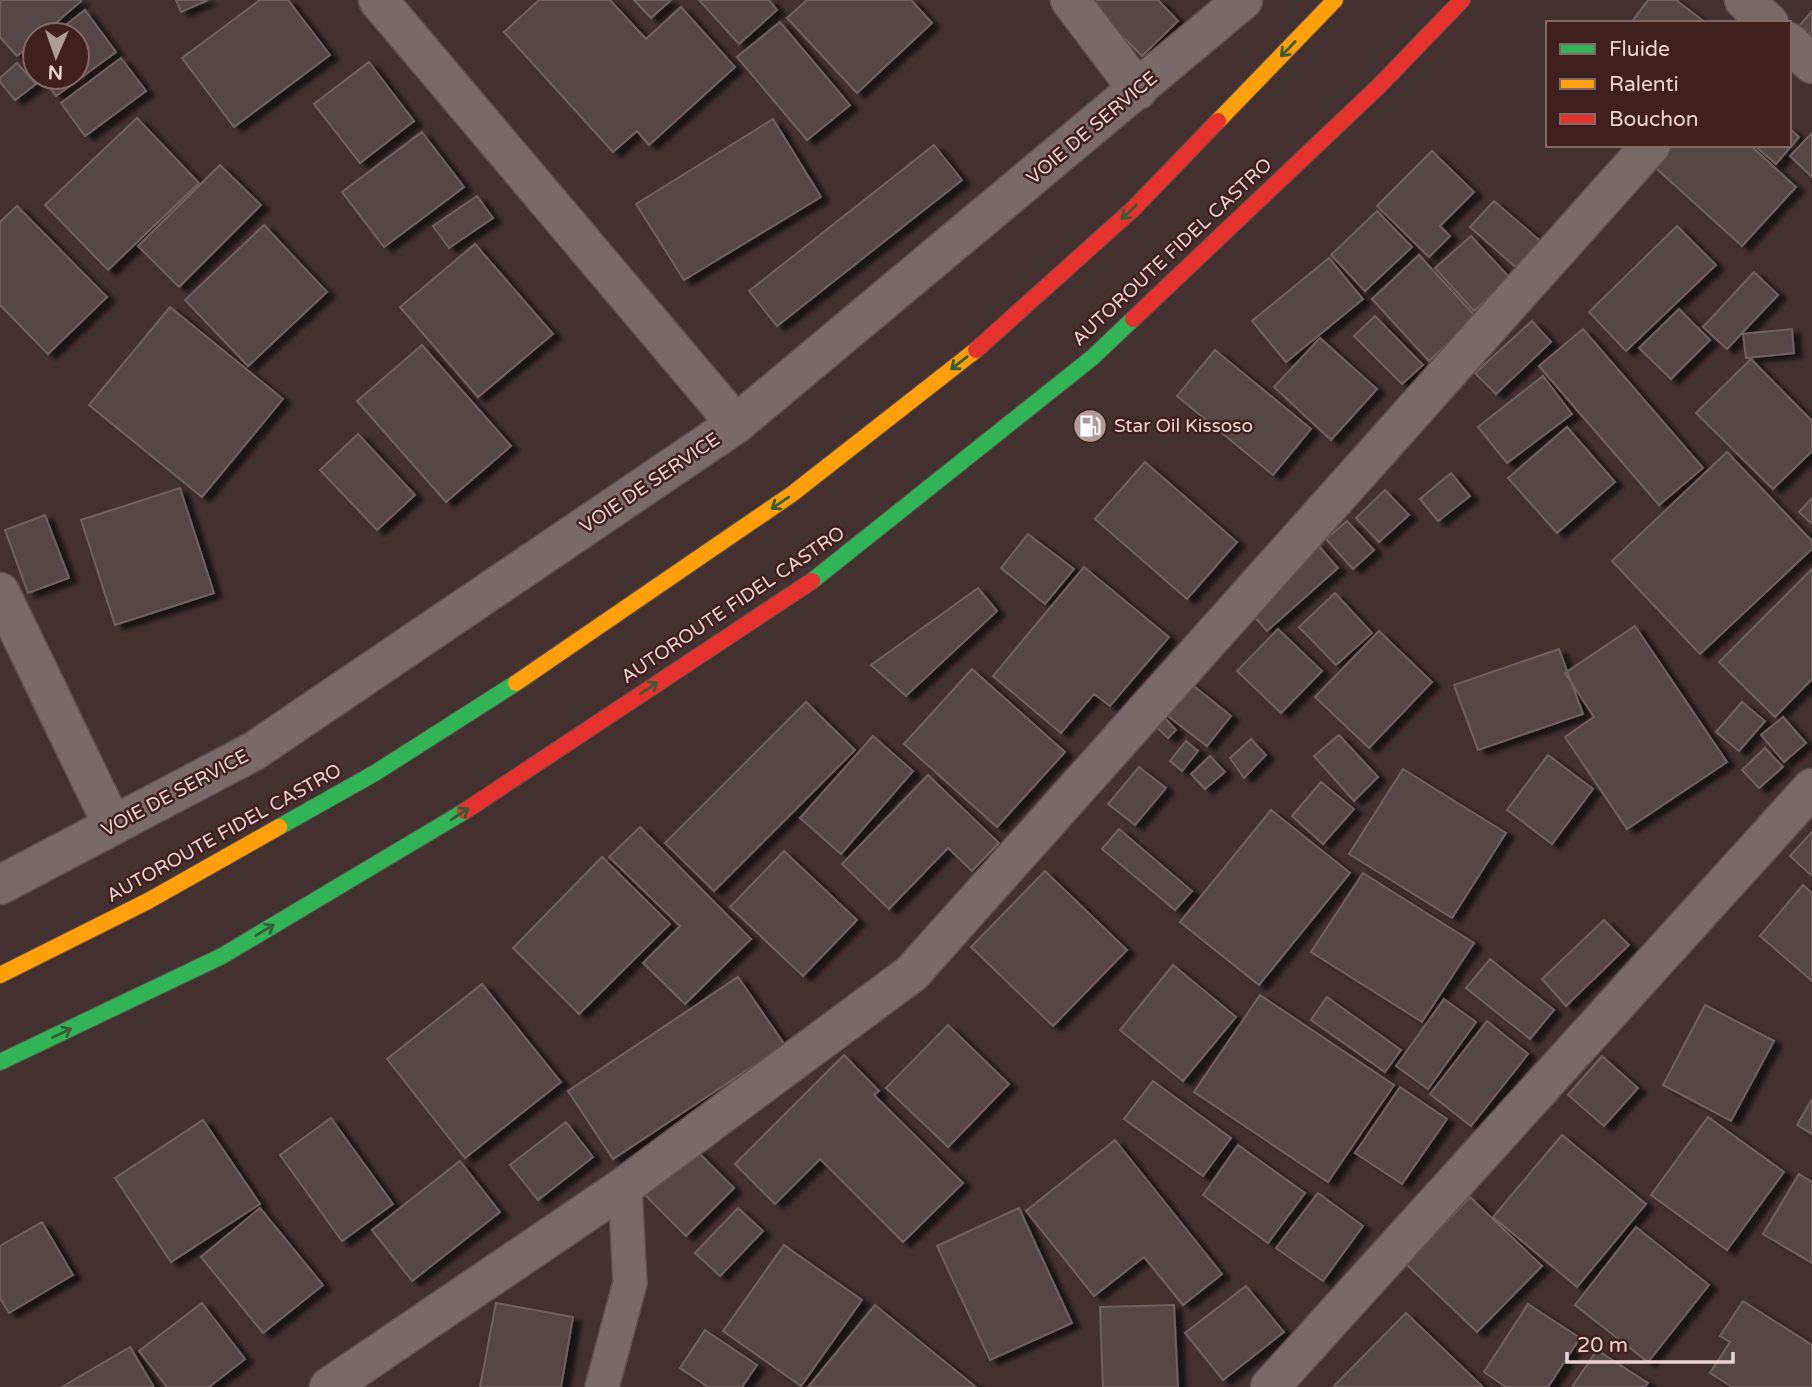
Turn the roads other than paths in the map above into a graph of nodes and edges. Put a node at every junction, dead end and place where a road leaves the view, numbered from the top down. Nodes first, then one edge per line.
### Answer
1 (378, 0) edge
2 (1070, 0) edge
3 (1242, 0) edge
4 (1335, 0) edge
5 (1462, 0) edge
6 (1791, 44) edge
7 (1812, 64) edge
8 (1138, 90) junction
9 (1649, 147) edge
10 (736, 424) junction
11 (0, 592) edge
12 (1812, 788) edge
13 (113, 826) junction
14 (0, 885) edge
15 (0, 975) edge
16 (0, 1062) edge
17 (625, 1186) junction
18 (329, 1387) edge
19 (601, 1387) edge
20 (1270, 1387) edge

1 - 10 street
2 - 8 street
3 - 8 street, VOIE DE SERVICE
4 -> 15 highway, AUTOROUTE FIDEL CASTRO
16 -> 5 highway, AUTOROUTE FIDEL CASTRO
6 - 7 street
8 - 10 street, VOIE DE SERVICE
9 - 17 street
10 - 13 street, VOIE DE SERVICE
11 - 13 street
12 - 20 street
13 - 14 street, VOIE DE SERVICE
17 - 18 street
17 - 19 lane

